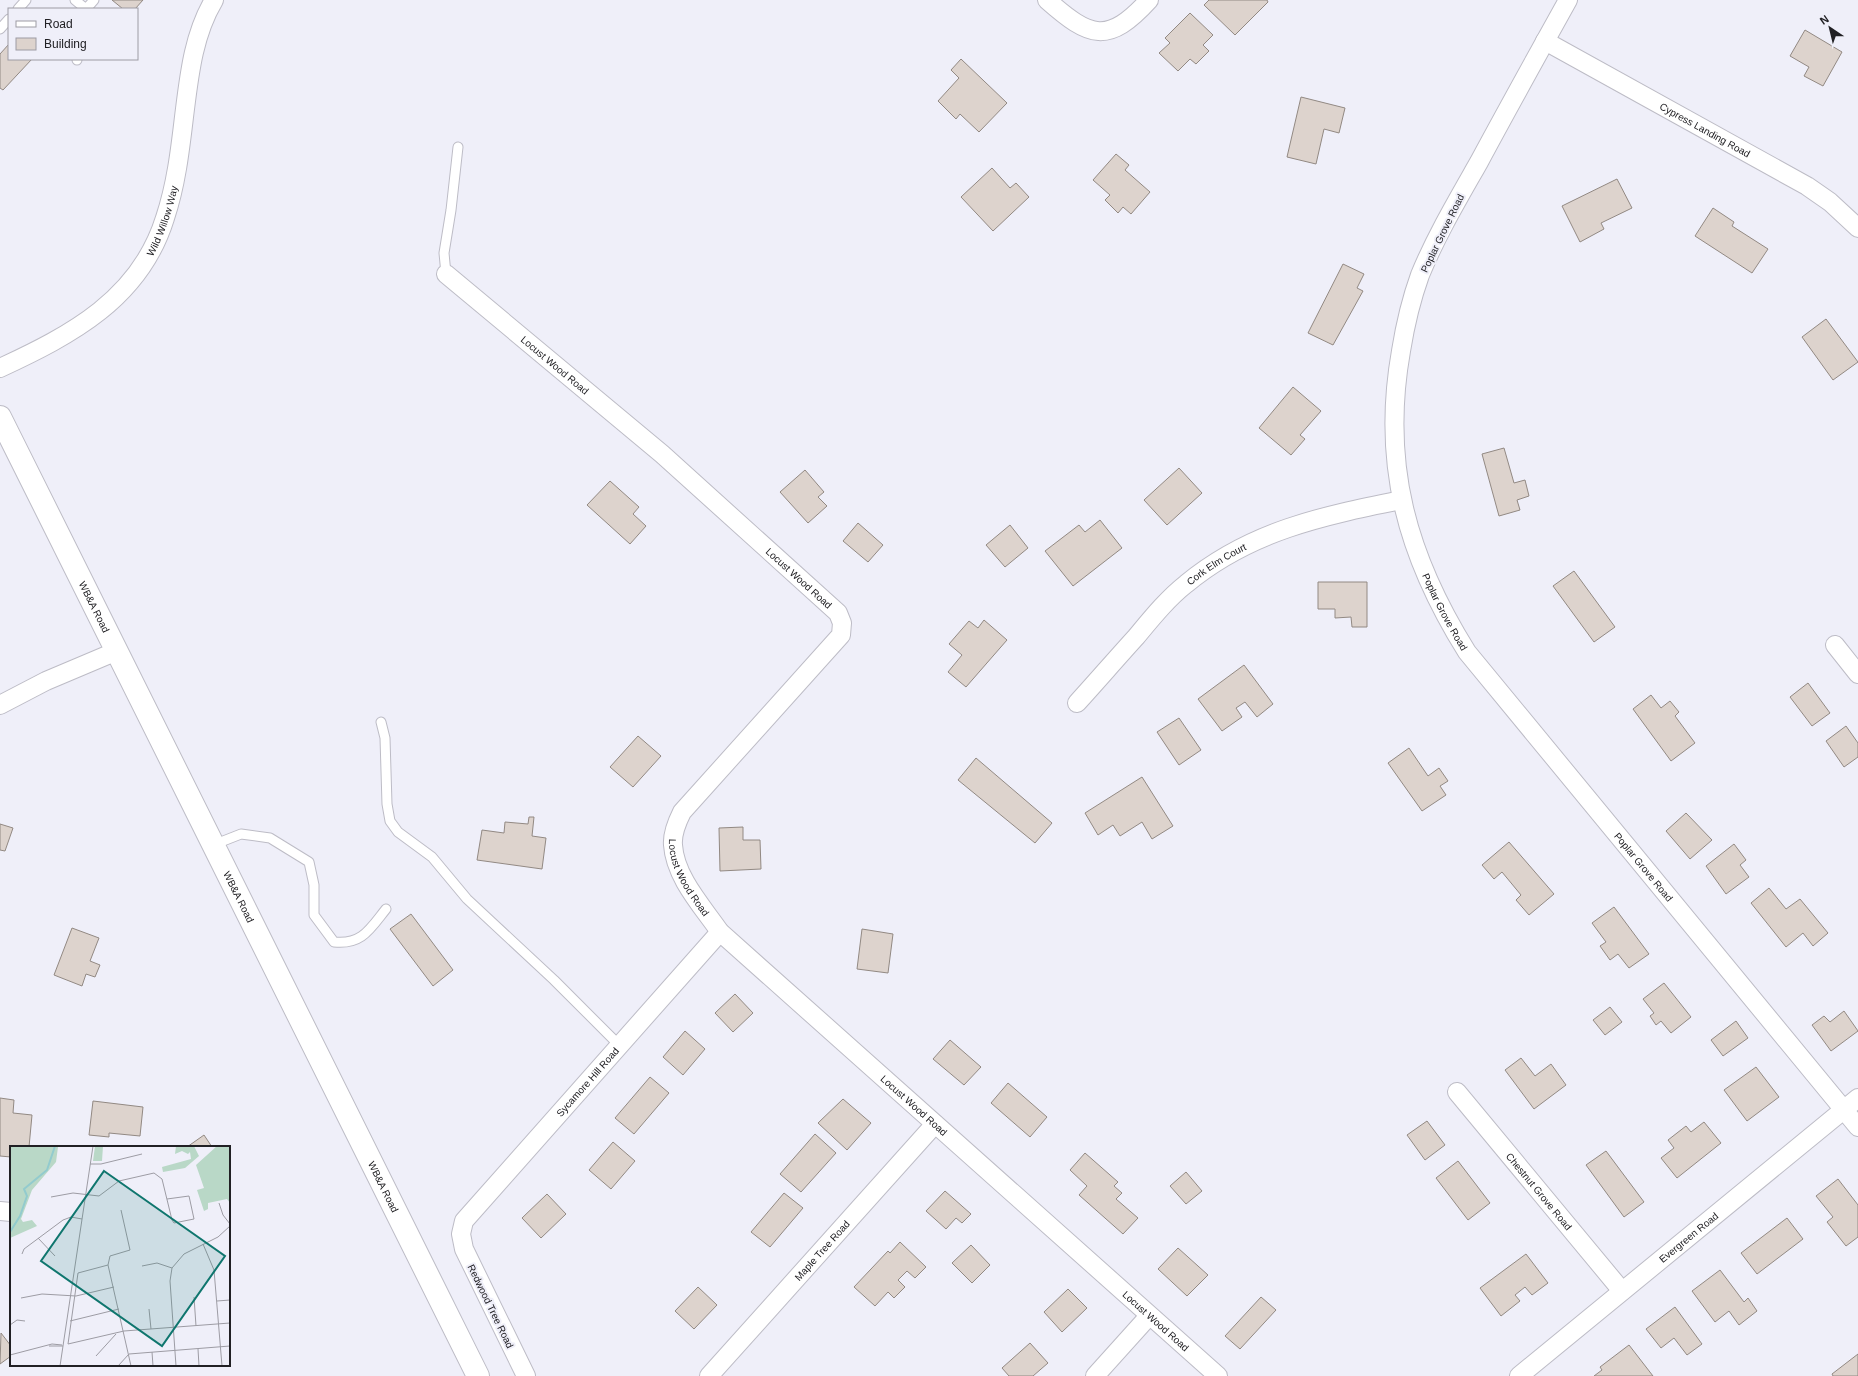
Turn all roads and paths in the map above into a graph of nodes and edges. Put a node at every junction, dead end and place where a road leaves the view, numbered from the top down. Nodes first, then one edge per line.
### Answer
1 (26, 0) edge
2 (75, 0) edge
3 (94, 0) edge
4 (214, 0) edge
5 (1047, 0) edge
6 (1149, 0) edge
7 (1568, 0) edge
8 (19, 8) edge
9 (85, 8) edge
10 (87, 8) edge
11 (8, 20) edge
12 (0, 29) edge
13 (1545, 41) junction
14 (458, 147) dead end
15 (1858, 228) edge
16 (446, 274) joint
17 (0, 368) edge
18 (0, 417) edge
19 (1401, 500) junction
20 (1835, 645) dead end
21 (117, 651) junction
22 (1858, 674) edge
23 (1077, 703) dead end
24 (0, 705) edge
25 (381, 722) dead end
26 (213, 845) junction
27 (386, 908) dead end
28 (720, 932) junction
29 (619, 1045) junction
30 (1457, 1092) dead end
31 (1858, 1098) edge
32 (1844, 1110) junction
33 (935, 1124) junction
34 (1858, 1127) edge
35 (0, 1211) edge
36 (10, 1212) edge
37 (461, 1234) joint
38 (1622, 1291) junction
39 (1149, 1316) junction
40 (478, 1376) edge
41 (526, 1376) edge
42 (710, 1376) edge
43 (1095, 1376) edge
44 (1218, 1376) edge
45 (1519, 1376) edge

1 - 8 lane
2 - 9 lane
3 - 10 lane
4 - 17 street, Wild Willow Way
5 - 6 street
7 - 13 street, Poplar Grove Road
11 - 12 lane
13 - 15 street, Cypress Landing Road
13 - 19 street, Poplar Grove Road
14 - 16 lane
16 - 28 street, Locust Wood Road
18 - 21 street, WB&A Road
19 - 23 street, Cork Elm Court
19 - 32 street, Poplar Grove Road
20 - 22 street
21 - 24 street
21 - 26 street, WB&A Road
25 - 29 lane
26 - 27 lane
26 - 40 street, WB&A Road
28 - 29 street, Sycamore Hill Road
28 - 33 street, Locust Wood Road
29 - 37 street, Sycamore Hill Road
30 - 38 street, Chestnut Grove Road
31 - 32 street, Evergreen Road
32 - 34 street, Poplar Grove Road
32 - 38 street, Evergreen Road
33 - 39 street, Locust Wood Road
33 - 42 street, Maple Tree Road
35 - 36 street
37 - 41 street, Redwood Tree Road
38 - 45 street, Evergreen Road
39 - 43 street
39 - 44 street, Locust Wood Road

